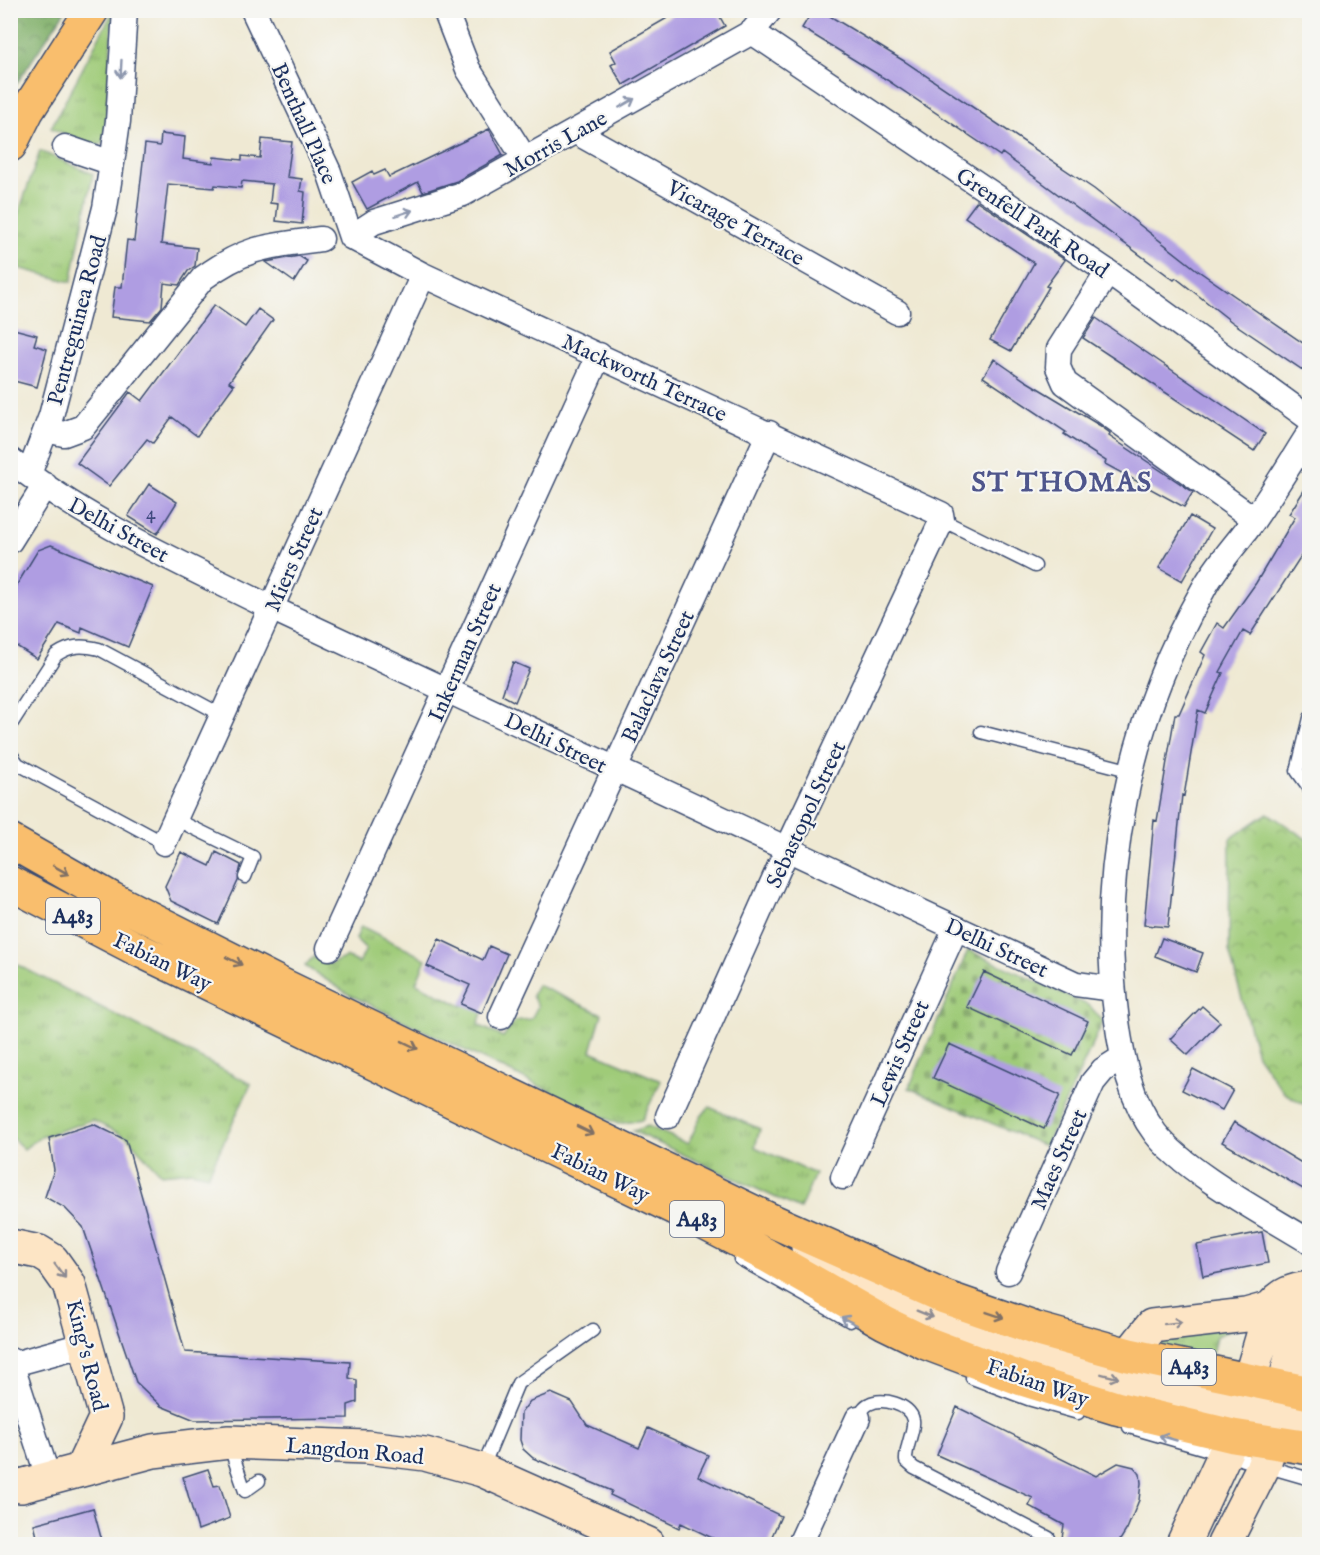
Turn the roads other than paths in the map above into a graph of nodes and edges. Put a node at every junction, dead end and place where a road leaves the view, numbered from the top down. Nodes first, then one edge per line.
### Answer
1 (125, 10) edge
2 (253, 10) edge
3 (445, 10) edge
4 (770, 10) edge
5 (749, 21) edge
6 (84, 24) edge
7 (576, 132) junction
8 (10, 145) edge
9 (65, 147) dead end
10 (525, 159) junction
11 (112, 163) junction
12 (351, 237) junction
13 (321, 238) dead end
14 (1108, 272) junction
15 (423, 275) junction
16 (897, 312) dead end
17 (598, 355) junction
18 (1310, 419) edge
19 (46, 430) junction
20 (1310, 432) edge
21 (769, 434) junction
22 (22, 469) edge
23 (941, 517) junction
24 (1254, 519) junction
25 (10, 541) edge
26 (1035, 566) dead end
27 (271, 608) junction
28 (447, 689) junction
29 (222, 715) junction
30 (1310, 718) edge
31 (10, 726) edge
32 (981, 732) dead end
33 (10, 753) edge
34 (614, 769) junction
35 (1132, 771) junction
36 (1310, 789) edge
37 (175, 819) junction
38 (10, 841) edge
39 (164, 843) joint
40 (787, 850) junction
41 (245, 877) dead end
42 (10, 883) edge
43 (956, 928) junction
44 (329, 948) dead end
45 (1113, 989) junction
46 (501, 1017) dead end
47 (1122, 1058) junction
48 (668, 1116) dead end
49 (843, 1177) dead end
50 (768, 1219) junction
51 (1310, 1242) edge
52 (10, 1246) edge
53 (732, 1254) dead end
54 (1008, 1272) dead end
55 (1310, 1288) edge
56 (1271, 1308) junction
57 (862, 1327) dead end
58 (593, 1330) dead end
59 (86, 1344) junction
60 (1129, 1355) junction
61 (11, 1363) edge
62 (956, 1372) dead end
63 (106, 1417) junction
64 (1092, 1417) dead end
65 (858, 1418) joint
66 (1237, 1420) junction
67 (1281, 1421) edge
68 (1113, 1423) dead end
69 (1310, 1425) edge
70 (229, 1443) junction
71 (1310, 1448) edge
72 (153, 1451) junction
73 (82, 1468) junction
74 (482, 1470) junction
75 (1310, 1479) edge
76 (259, 1481) dead end
77 (22, 1485) edge
78 (1049, 1538) dead end
79 (648, 1545) edge
80 (800, 1545) edge
81 (1183, 1545) edge
82 (1224, 1545) edge

1 -> 11 street, Pentreguinea Road
2 - 12 street, Benthall Place
3 - 10 street
4 - 5 street
7 -> 5 street, Morris Lane
5 - 14 street, Grenfell Park Road
6 - 8 main road
7 - 10 street, Morris Lane
7 - 16 street, Vicarage Terrace
9 - 11 street
12 -> 10 street, Morris Lane
11 - 19 street, Pentreguinea Road
12 - 15 street, Mackworth Terrace
13 - 19 street
14 - 18 street, Grenfell Park Road
14 - 24 street
15 - 17 street, Mackworth Terrace
15 - 27 street, Miers Street
17 - 21 street, Mackworth Terrace
17 - 28 street, Inkerman Street
19 - 22 street, Pentreguinea Road
20 - 24 street
21 - 23 street, Mackworth Terrace
21 - 34 street, Balaclava Street
22 - 25 street, Pentreguinea Road
22 - 27 street, Delhi Street
23 - 26 lane
23 - 40 street, Sebastopol Street
24 - 35 street
27 - 28 street, Delhi Street
27 - 29 street, Miers Street
28 - 34 street, Delhi Street
28 - 44 street, Inkerman Street
29 - 31 lane
29 - 37 street, Miers Street
30 - 36 lane
32 - 35 lane
33 - 39 lane
34 - 40 street, Delhi Street
34 - 46 street, Balaclava Street
35 - 45 street
37 - 39 street, Miers Street
37 - 41 lane
38 -> 50 main road, Fabian Way / A483
40 - 43 street, Delhi Street
40 - 48 street, Sebastopol Street
42 - 66 main road, Fabian Way / A483
43 - 45 street, Delhi Street
43 - 49 street, Lewis Street
45 - 47 street
47 - 51 street
47 - 54 street, Maes Street
50 -> 60 main road, Fabian Way / A483
50 -> 66 street
52 -> 59 street, King's Road
57 -> 53 lane
55 - 56 street
55 - 67 street
60 -> 56 street
56 - 66 street
58 - 74 lane
59 - 61 street
59 - 63 street, King's Road
60 - 66 main road, Fabian Way / A483
61 - 77 street
62 - 64 lane
63 - 72 street
63 - 73 street, King's Road
65 - 78 lane
65 - 80 street
66 - 67 main road, Fabian Way / A483
66 - 67 main road, Fabian Way / A483
66 -> 68 lane
66 - 81 street
67 - 69 street
67 - 71 main road, Fabian Way / A483
67 - 75 lane
67 - 82 street
70 - 72 street, Langdon Road
70 - 74 street, Langdon Road
70 - 76 lane
72 - 73 street, Langdon Road
73 - 77 street
74 - 79 street, Langdon Road

